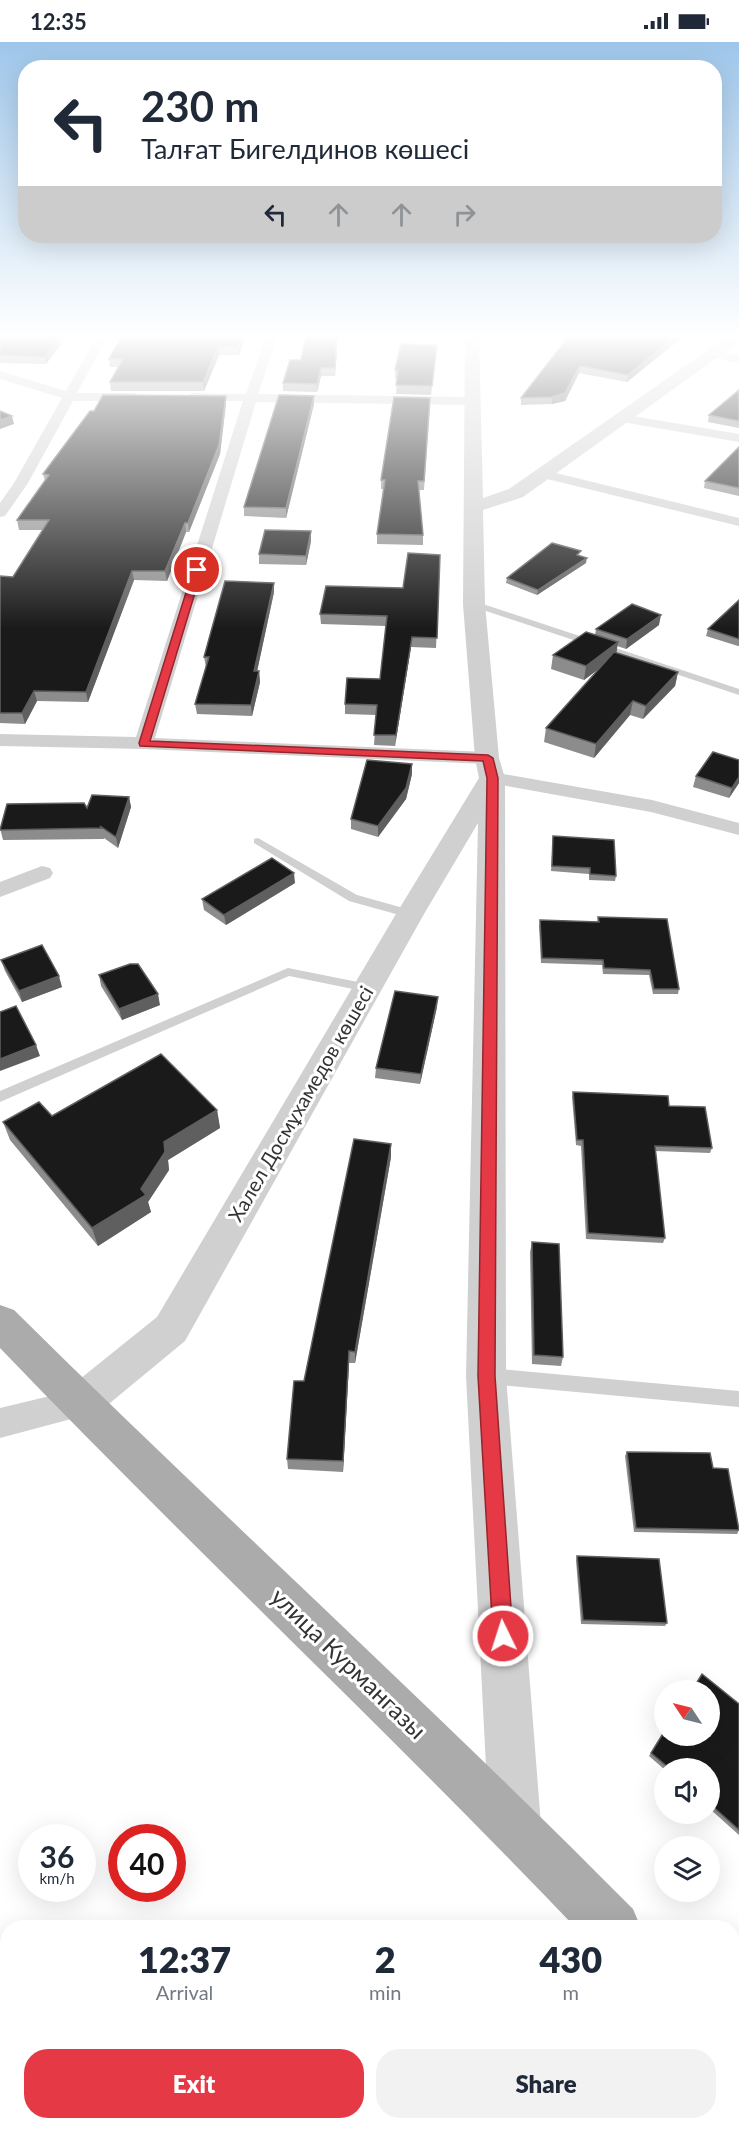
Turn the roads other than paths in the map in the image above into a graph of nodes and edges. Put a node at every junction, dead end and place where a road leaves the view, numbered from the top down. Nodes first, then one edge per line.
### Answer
1 (50, 433) edge
2 (240, 433) edge
3 (471, 433) edge
4 (599, 433) edge
5 (713, 433) edge
6 (739, 438) edge
7 (544, 474) junction
8 (21, 483) junction
9 (0, 486) edge
10 (472, 507) junction
11 (0, 513) edge
12 (739, 522) edge
13 (474, 604) junction
14 (739, 692) edge
15 (0, 740) edge
16 (144, 743) junction
17 (490, 768) junction
18 (739, 829) edge
19 (258, 841) dead end
20 (42, 873) dead end
21 (0, 890) edge
22 (410, 914) junction
23 (368, 988) junction
24 (0, 1097) edge
25 (0, 1322) edge
26 (486, 1376) junction
27 (739, 1399) edge
28 (79, 1404) junction
29 (0, 1423) edge
30 (515, 1825) junction
31 (606, 1920) edge

1 - 8 street
2 - 16 street
3 - 10 street
4 - 7 street
5 - 6 street
7 - 10 street
7 - 12 street
8 - 9 street
8 - 11 street
10 - 13 street
13 - 14 lane
13 - 17 street
15 - 16 street
16 - 17 street
17 - 18 street
17 - 22 street, Халел Досмұхамедов көшесі
17 - 26 street
19 - 22 lane
20 - 21 street
22 - 23 street, Халел Досмұхамедов көшесі
23 - 24 lane
23 - 28 street, Халел Досмұхамедов көшесі
25 - 28 main road, улица Курмангазы
26 - 27 lane
26 - 30 street
28 - 29 street
28 - 30 main road, улица Курмангазы
30 - 31 main road, улица Курмангазы

